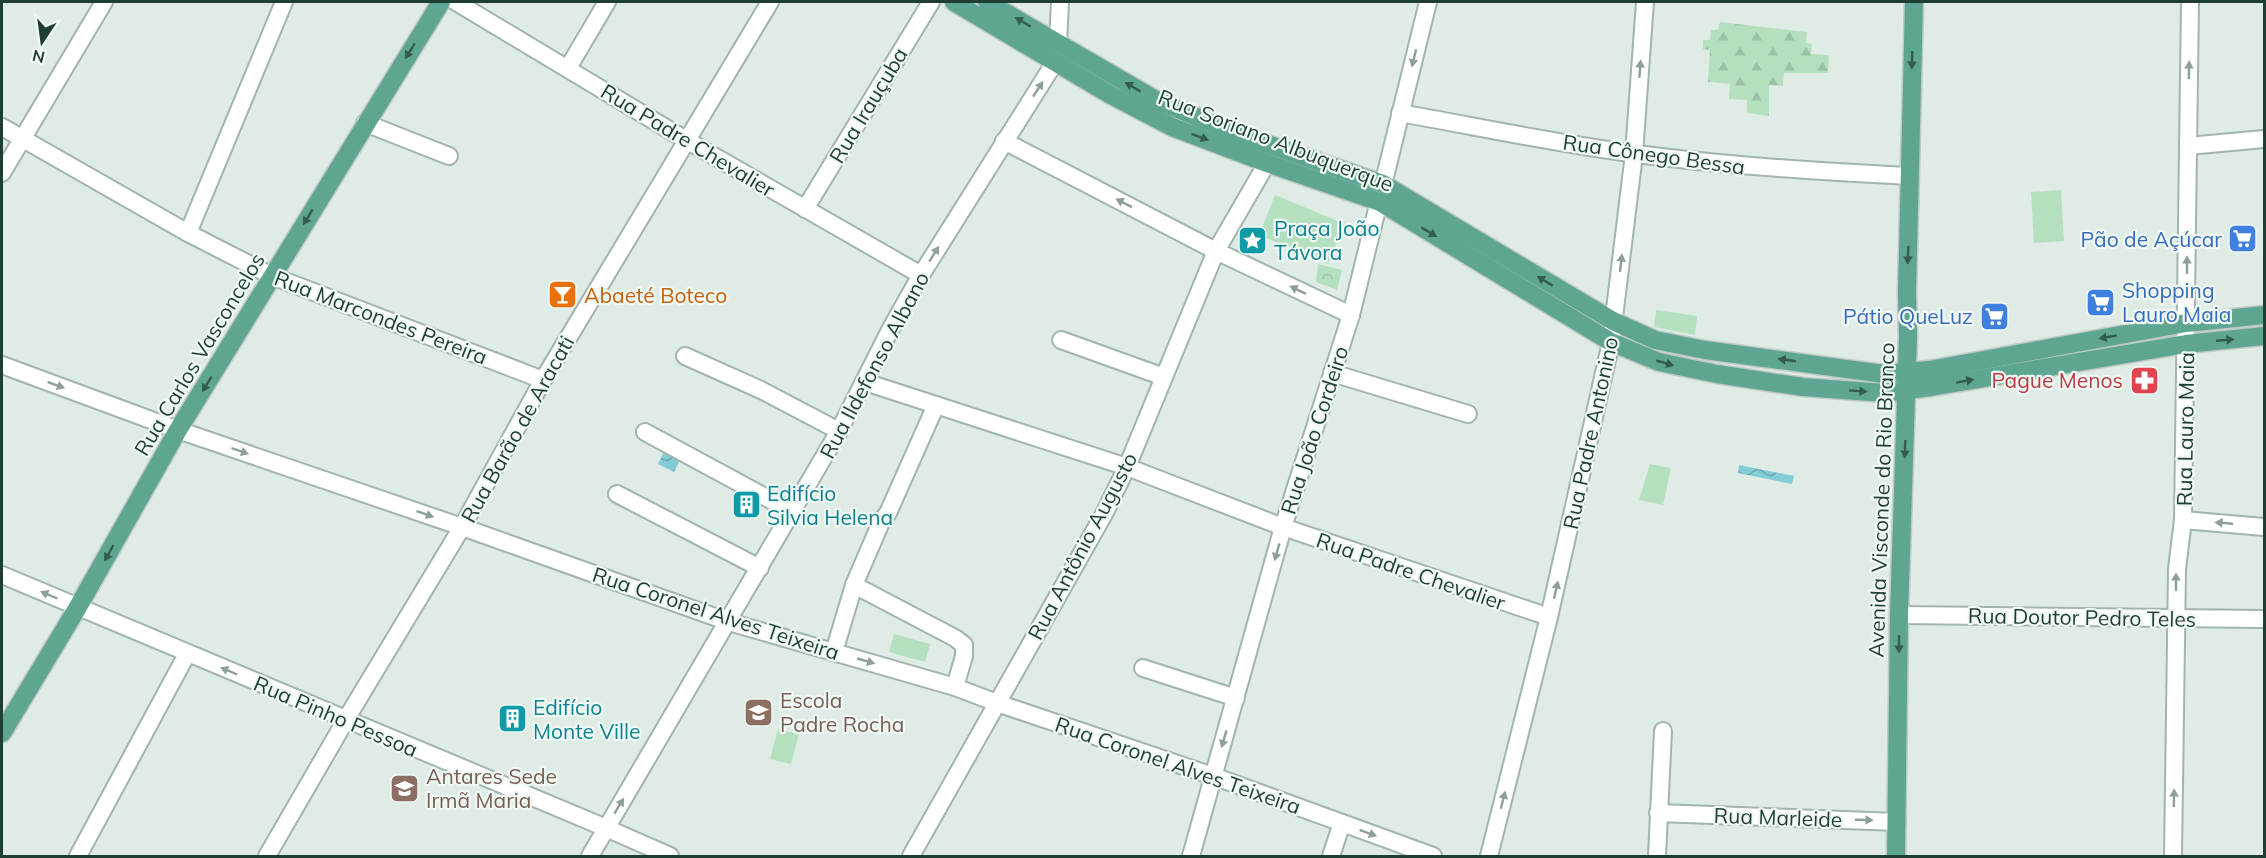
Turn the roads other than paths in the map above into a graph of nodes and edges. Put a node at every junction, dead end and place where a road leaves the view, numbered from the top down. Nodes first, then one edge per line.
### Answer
1 (104, 2) edge
2 (284, 2) edge
3 (441, 2) edge
4 (456, 2) edge
5 (607, 2) edge
6 (770, 2) edge
7 (931, 2) edge
8 (954, 2) edge
9 (987, 2) edge
10 (1060, 2) edge
11 (1428, 2) edge
12 (1645, 2) edge
13 (1914, 2) edge
14 (2190, 2) edge
15 (1058, 44) junction
16 (1054, 62) junction
17 (568, 68) junction
18 (1400, 113) junction
19 (1175, 118) junction
20 (365, 123) junction
21 (2, 127) edge
22 (22, 139) junction
23 (2265, 139) edge
24 (686, 140) junction
25 (1004, 141) junction
26 (2188, 146) junction
27 (1634, 154) junction
28 (449, 156) dead end
29 (1267, 163) junction
30 (2, 173) edge
31 (1909, 176) junction
32 (1381, 193) junction
33 (805, 209) junction
34 (188, 233) junction
35 (1216, 251) junction
36 (921, 275) junction
37 (272, 276) junction
38 (1351, 315) junction
39 (2265, 315) edge
40 (1613, 321) junction
41 (2186, 323) junction
42 (2265, 336) edge
43 (1061, 340) dead end
44 (1611, 342) junction
45 (2186, 344) junction
46 (685, 356) dead end
47 (2, 365) edge
48 (1907, 372) junction
49 (1332, 373) junction
50 (1164, 377) junction
51 (543, 380) junction
52 (865, 381) junction
53 (1907, 390) junction
54 (936, 405) junction
55 (1468, 414) dead end
56 (178, 430) junction
57 (645, 432) dead end
58 (839, 432) junction
59 (1127, 467) junction
60 (616, 494) dead end
61 (793, 512) junction
62 (2183, 520) junction
63 (462, 527) junction
64 (1283, 527) junction
65 (2265, 527) edge
66 (760, 568) junction
67 (2, 575) edge
68 (854, 585) junction
69 (78, 608) junction
70 (1899, 615) junction
71 (1550, 617) junction
72 (2176, 618) junction
73 (2265, 619) edge
74 (729, 622) junction
75 (834, 652) junction
76 (187, 654) junction
77 (1143, 668) dead end
78 (955, 687) junction
79 (1236, 698) junction
80 (997, 703) junction
81 (345, 720) junction
82 (1663, 731) dead end
83 (2, 733) edge
84 (1213, 776) junction
85 (1658, 813) junction
86 (1897, 822) junction
87 (1342, 823) junction
88 (606, 828) junction
89 (78, 856) edge
90 (267, 856) edge
91 (590, 856) edge
92 (670, 856) edge
93 (911, 856) edge
94 (1191, 856) edge
95 (1331, 856) edge
96 (1433, 856) edge
97 (1489, 856) edge
98 (1657, 856) edge
99 (1896, 856) edge
100 (2174, 856) edge

1 - 22 street
2 - 34 street
3 -> 20 main road, Rua Carlos Vasconcelos
4 - 17 street, Rua Padre Chevalier
5 - 17 street
6 - 24 street, Rua Barão de Aracati
7 - 33 street, Rua Irauçuba
8 - 16 main road, Rua Soriano Albuquerque
15 -> 9 main road, Rua Soriano Albuquerque
10 - 15 street, Rua Ildefonso Albano
11 -> 18 street, Rua João Cordeiro
27 -> 12 street, Rua Padre Antonino
13 -> 31 main road, Avenida Visconde do Rio Branco
26 -> 14 street, Rua Lauro Maia
15 - 16 street, Rua Ildefonso Albano
19 -> 15 main road, Rua Soriano Albuquerque
16 - 19 main road, Rua Soriano Albuquerque
25 -> 16 street, Rua Ildefonso Albano
17 - 24 street, Rua Padre Chevalier
18 - 27 street, Rua Cônego Bessa
18 - 32 street, Rua João Cordeiro
19 -> 29 main road, Rua Soriano Albuquerque
19 - 32 main road, Rua Soriano Albuquerque
20 - 28 street
20 -> 37 main road, Rua Carlos Vasconcelos
21 - 22 street, Rua Marcondes Pereira
22 - 30 street
22 - 34 street, Rua Marcondes Pereira
23 - 26 street
24 - 33 street, Rua Padre Chevalier
24 - 51 street, Rua Barão de Aracati
35 -> 25 street
36 -> 25 street, Rua Ildefonso Albano
41 -> 26 street, Rua Lauro Maia
27 - 31 street, Rua Cônego Bessa
40 -> 27 street, Rua Padre Antonino
29 - 32 main road, Rua Soriano Albuquerque
29 - 35 street, Rua Antônio Augusto
31 -> 48 main road, Avenida Visconde do Rio Branco
32 - 38 street, Rua João Cordeiro
40 -> 32 main road, Rua Soriano Albuquerque
32 -> 44 main road, Rua Soriano Albuquerque
33 - 36 street, Rua Padre Chevalier
34 - 37 street, Rua Marcondes Pereira
38 -> 35 street
35 - 50 street, Rua Antônio Augusto
36 - 52 street, Rua Ildefonso Albano
37 - 51 street, Rua Marcondes Pereira
37 -> 56 main road, Rua Carlos Vasconcelos
38 - 49 street, Rua João Cordeiro
39 - 41 main road, Rua Soriano Albuquerque
40 - 44 street, Rua Padre Antonino
48 -> 40 main road, Rua Soriano Albuquerque
41 - 45 street, Rua Lauro Maia
41 -> 48 main road, Rua Soriano Albuquerque
45 -> 42 main road, Rua Soriano Albuquerque
43 - 50 street
44 -> 53 main road, Rua Soriano Albuquerque
71 -> 44 street, Rua Padre Antonino
53 -> 45 main road, Rua Soriano Albuquerque
45 - 62 street, Rua Lauro Maia
46 - 58 street
47 -> 56 street, Rua Coronel Alves Teixeira
48 - 53 main road, Avenida Visconde do Rio Branco
49 - 55 street
49 - 64 street, Rua João Cordeiro
50 - 59 street, Rua Antônio Augusto
51 - 63 street, Rua Barão de Aracati
52 - 54 street, Rua Padre Chevalier
52 - 58 street, Rua Ildefonso Albano
53 -> 70 main road, Avenida Visconde do Rio Branco
54 - 59 street, Rua Padre Chevalier
54 - 68 street
56 -> 63 street, Rua Coronel Alves Teixeira
56 -> 69 main road, Rua Carlos Vasconcelos
57 - 61 street
58 - 61 street, Rua Ildefonso Albano
59 - 64 street, Rua Padre Chevalier
59 - 80 street, Rua Antônio Augusto
60 - 66 street
61 - 66 street, Rua Ildefonso Albano
65 -> 62 street
72 -> 62 street, Rua Lauro Maia
63 - 74 street, Rua Coronel Alves Teixeira
63 - 81 street, Rua Barão de Aracati
64 - 71 street, Rua Padre Chevalier
64 -> 79 street, Rua João Cordeiro
66 - 74 street, Rua Ildefonso Albano
69 -> 67 street, Rua Pinho Pessoa
68 - 75 street
68 - 78 street
69 - 76 street, Rua Pinho Pessoa
69 - 83 main road, Rua Carlos Vasconcelos
70 - 72 street, Rua Doutor Pedro Teles
70 -> 86 main road, Avenida Visconde do Rio Branco
97 -> 71 street, Rua Padre Antonino
72 - 73 street, Rua Doutor Pedro Teles
100 -> 72 street, Rua Lauro Maia
74 - 75 street, Rua Coronel Alves Teixeira
88 -> 74 street, Rua Ildefonso Albano
75 -> 78 street, Rua Coronel Alves Teixeira
81 -> 76 street, Rua Pinho Pessoa
76 - 89 street
77 - 79 street
78 - 80 street, Rua Coronel Alves Teixeira
79 -> 84 street, Rua João Cordeiro
80 - 84 street, Rua Coronel Alves Teixeira
80 - 93 street, Rua Antônio Augusto
81 - 88 street, Rua Pinho Pessoa
81 - 90 street, Rua Barão de Aracati
82 - 85 street
84 - 87 street, Rua Coronel Alves Teixeira
84 - 94 street, Rua João Cordeiro
85 -> 86 street, Rua Marleide
85 - 98 street
86 - 99 main road, Avenida Visconde do Rio Branco
87 - 95 street
87 -> 96 street, Rua Coronel Alves Teixeira
88 - 91 street, Rua Ildefonso Albano
88 - 92 street, Rua Pinho Pessoa

